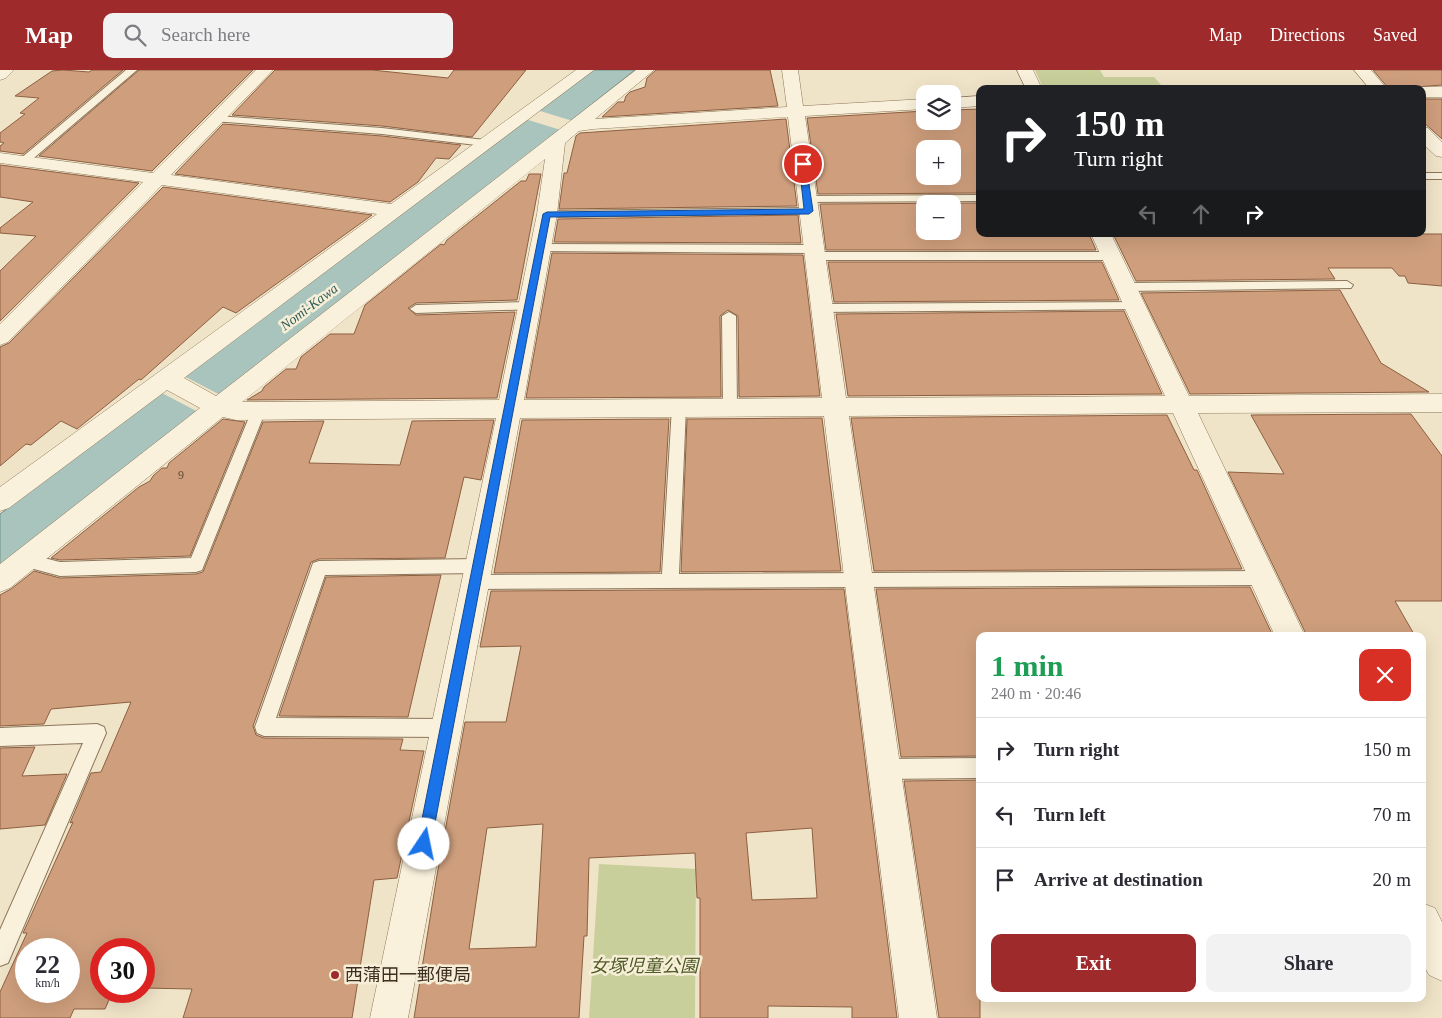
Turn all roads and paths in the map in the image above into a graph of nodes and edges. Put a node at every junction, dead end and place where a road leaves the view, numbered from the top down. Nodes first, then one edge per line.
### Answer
1 (6, 70) edge
2 (132, 70) edge
3 (265, 70) edge
4 (586, 70) edge
5 (646, 70) edge
6 (790, 70) edge
7 (1025, 70) edge
8 (1362, 70) edge
9 (0, 75) edge
10 (1032, 85) edge
11 (1375, 85) edge
12 (1426, 92) edge
13 (1442, 92) edge
14 (976, 101) edge
15 (961, 102) edge
16 (916, 105) edge
17 (795, 112) junction
18 (530, 113) junction
19 (217, 119) junction
20 (567, 131) junction
21 (1426, 136) edge
22 (485, 143) junction
23 (1442, 152) edge
24 (0, 158) edge
25 (24, 161) junction
26 (1426, 176) edge
27 (1442, 176) edge
28 (157, 178) junction
29 (976, 198) edge
30 (808, 205) junction
31 (394, 210) junction
32 (547, 214) junction
33 (1103, 237) edge
34 (540, 248) junction
35 (814, 252) junction
36 (1112, 256) junction
37 (1347, 285) dead end
38 (1131, 297) junction
39 (529, 306) junction
40 (416, 308) dead end
41 (822, 308) junction
42 (729, 316) dead end
43 (1, 335) edge
44 (169, 381) junction
45 (1442, 402) edge
46 (1182, 406) junction
47 (217, 407) junction
48 (730, 407) junction
49 (836, 407) junction
50 (679, 408) junction
51 (508, 409) junction
52 (259, 410) junction
53 (0, 501) edge
54 (40, 564) dead end
55 (478, 574) junction
56 (1262, 578) junction
57 (0, 580) edge
58 (859, 581) junction
59 (670, 582) junction
60 (1288, 632) edge
61 (447, 728) junction
62 (0, 737) edge
63 (976, 768) edge
64 (884, 769) junction
65 (1426, 929) edge
66 (0, 955) edge
67 (1442, 962) edge
68 (389, 1018) edge
69 (918, 1018) edge

1 - 9 street
2 - 25 lane
3 - 19 street
4 - 18 street
5 - 20 street
6 - 17 street
7 - 10 street
8 - 11 street
12 - 13 street
14 - 15 street
16 - 17 street
17 - 20 street
17 - 30 street
18 - 20 street
18 - 22 street
19 - 22 lane
19 - 28 street
20 - 32 street
20 - 47 street
21 - 23 street
22 - 31 street
24 - 25 street
25 - 28 street
26 - 27 lane
28 - 31 street
28 - 43 street
29 - 30 lane
30 - 32 lane
30 - 35 street
31 - 44 street
32 - 34 street
33 - 36 street
34 - 35 lane
34 - 39 street
35 - 36 lane
35 - 41 street
36 - 38 street
37 - 38 lane
38 - 41 lane
38 - 46 street
39 - 40 lane
39 - 51 street
41 - 49 street
42 - 48 lane
44 - 47 street
44 - 53 street
45 - 46 street
46 - 49 street
46 - 56 street
47 - 52 street
47 - 57 street
48 - 49 street
48 - 50 street
49 - 58 street
50 - 51 street
50 - 59 lane
51 - 52 street
51 - 55 street
52 - 54 lane
55 - 59 lane
55 - 61 street
55 - 61 lane
56 - 58 lane
56 - 60 street
58 - 59 lane
58 - 64 street
61 - 68 street
62 - 66 lane
63 - 64 lane
64 - 69 street
65 - 67 street

